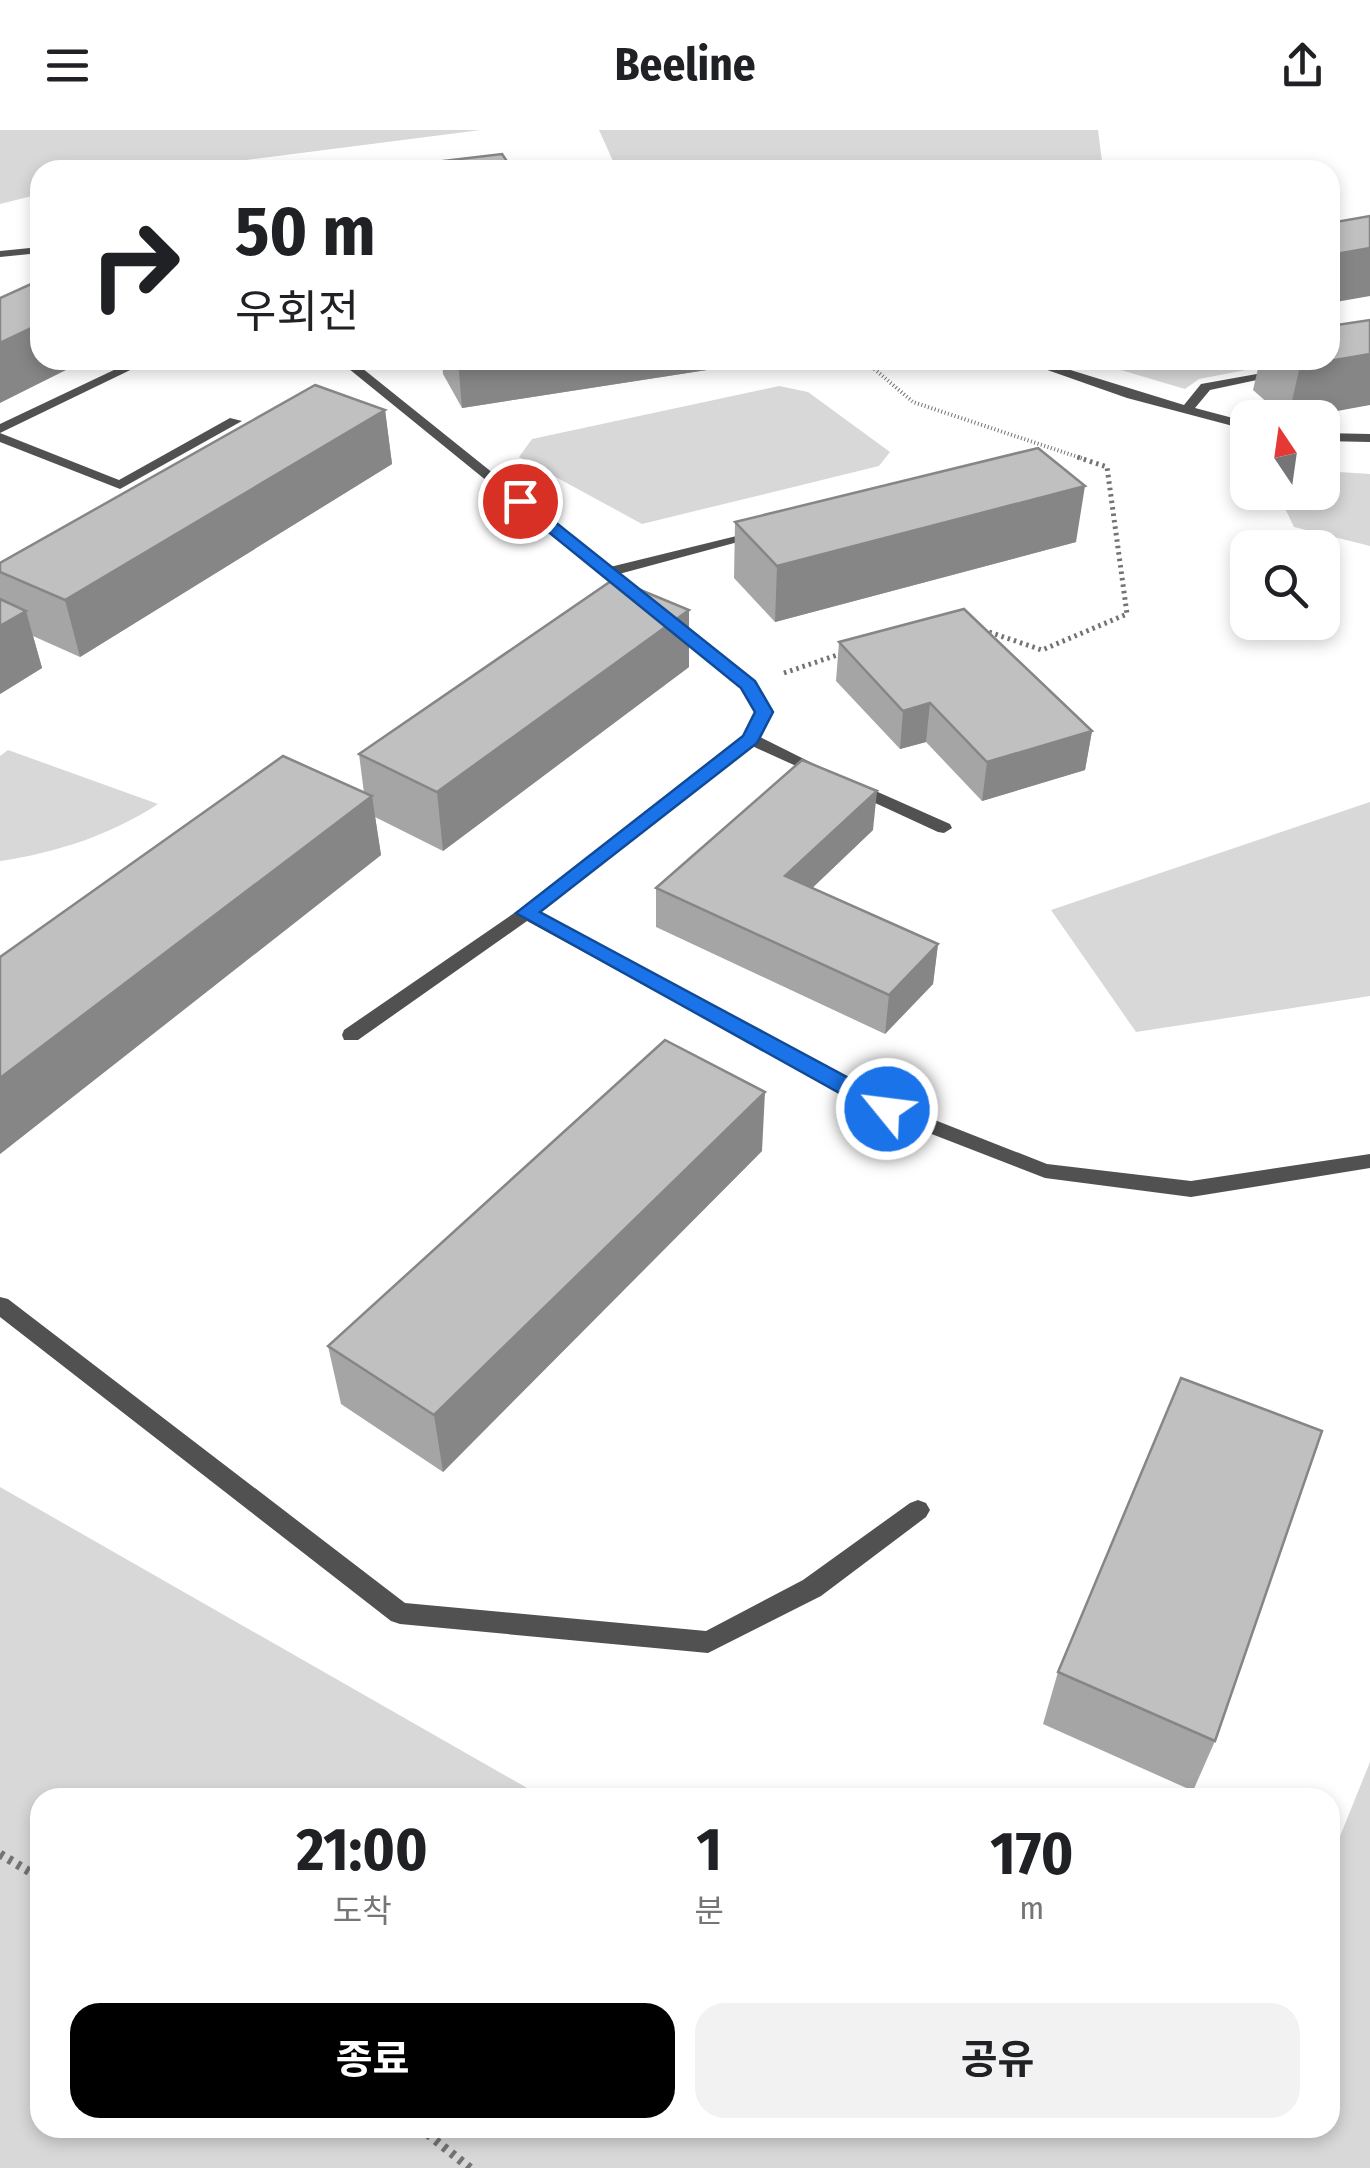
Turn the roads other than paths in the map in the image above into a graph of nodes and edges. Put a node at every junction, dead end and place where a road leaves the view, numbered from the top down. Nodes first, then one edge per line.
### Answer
1 (30, 251) edge
2 (0, 254) edge
3 (123, 370) edge
4 (356, 370) edge
5 (1058, 370) edge
6 (1297, 370) edge
7 (1187, 410) junction
8 (235, 421) dead end
9 (1230, 421) edge
10 (0, 429) edge
11 (0, 436) edge
12 (1340, 437) edge
13 (1370, 438) edge
14 (778, 530) edge
15 (608, 572) junction
16 (751, 739) junction
17 (944, 828) dead end
18 (526, 913) junction
19 (351, 1035) dead end
20 (1370, 1161) edge
21 (0, 1305) edge
22 (918, 1510) dead end

1 - 2 lane
3 - 10 lane
4 - 15 lane
5 - 7 lane
6 - 7 lane
7 - 9 lane
8 - 11 lane
12 - 13 lane
14 - 15 lane
15 - 16 lane
16 - 17 lane
16 - 18 lane
18 - 19 lane
18 - 20 lane
21 - 22 lane

